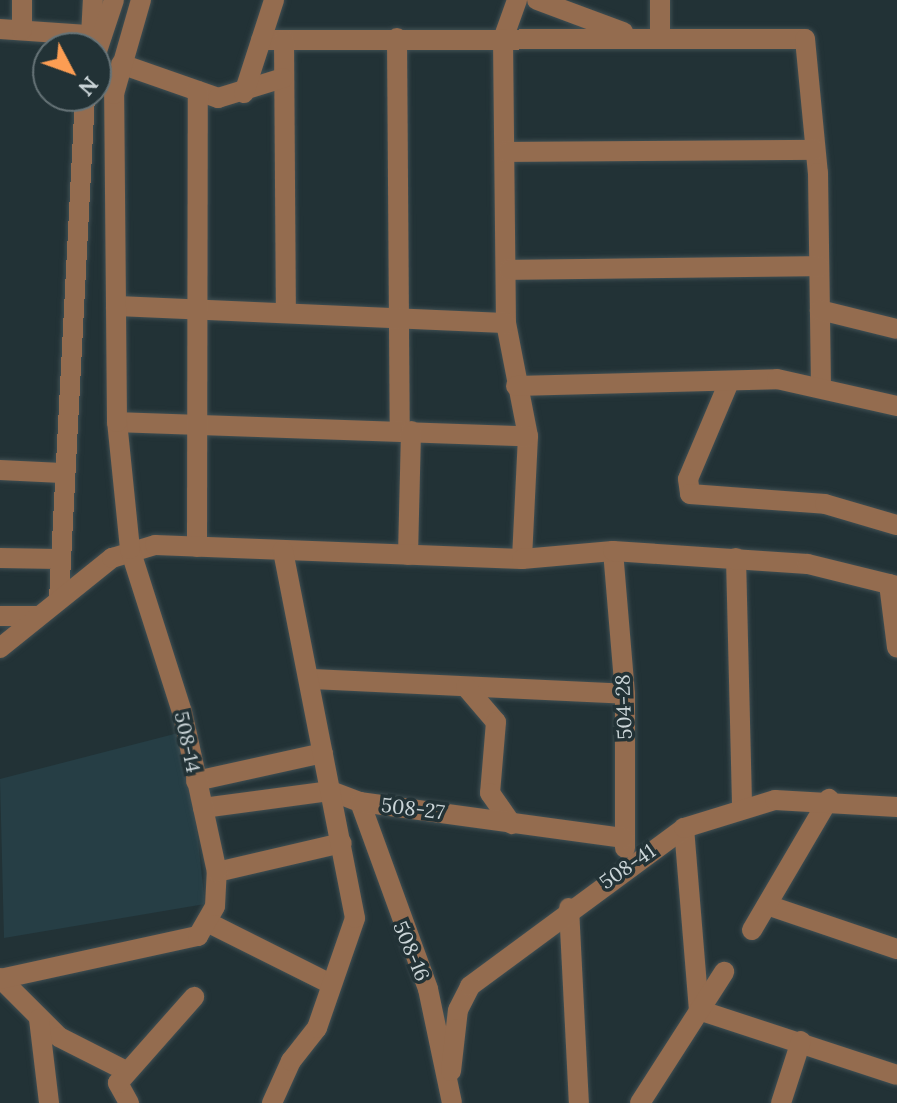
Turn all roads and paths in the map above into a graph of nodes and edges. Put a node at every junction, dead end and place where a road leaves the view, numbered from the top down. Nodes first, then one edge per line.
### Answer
1 (22, 0) edge
2 (93, 0) edge
3 (114, 0) edge
4 (141, 0) edge
5 (274, 0) edge
6 (517, 0) edge
7 (537, 0) edge
8 (660, 0) edge
9 (0, 29) edge
10 (22, 30) junction
11 (34, 32) edge
12 (95, 32) edge
13 (100, 32) edge
14 (660, 36) junction
15 (635, 37) junction
16 (397, 38) junction
17 (503, 39) junction
18 (261, 40) junction
19 (284, 40) junction
20 (121, 64) junction
21 (283, 78) junction
22 (198, 91) junction
23 (244, 93) junction
24 (114, 106) joint
25 (83, 112) edge
26 (815, 150) junction
27 (507, 152) junction
28 (819, 266) junction
29 (509, 270) junction
30 (116, 306) junction
31 (200, 309) junction
32 (820, 310) junction
33 (286, 312) junction
34 (397, 316) junction
35 (506, 323) junction
36 (897, 329) edge
37 (729, 382) junction
38 (821, 385) junction
39 (516, 386) junction
40 (897, 406) edge
41 (117, 422) junction
42 (197, 423) junction
43 (406, 431) junction
44 (528, 436) junction
45 (0, 470) edge
46 (62, 473) junction
47 (897, 525) edge
48 (197, 547) junction
49 (130, 549) junction
50 (283, 550) junction
51 (613, 551) junction
52 (408, 555) junction
53 (0, 558) edge
54 (736, 558) junction
55 (58, 559) junction
56 (522, 559) junction
57 (893, 585) edge
58 (59, 599) junction
59 (0, 616) edge
60 (39, 616) junction
61 (897, 647) edge
62 (0, 648) edge
63 (312, 679) junction
64 (466, 687) junction
65 (625, 694) junction
66 (323, 753) junction
67 (196, 781) junction
68 (331, 791) junction
69 (829, 799) junction
70 (360, 802) junction
71 (742, 806) junction
72 (897, 807) edge
73 (203, 808) junction
74 (512, 824) junction
75 (684, 828) junction
76 (624, 838) junction
77 (342, 843) junction
78 (627, 864) junction
79 (217, 872) junction
80 (767, 905) junction
81 (569, 908) junction
82 (204, 929) junction
83 (752, 930) dead end
84 (897, 949) edge
85 (724, 972) dead end
86 (0, 979) edge
87 (327, 982) junction
88 (194, 997) dead end
89 (699, 1010) junction
90 (39, 1019) junction
91 (801, 1041) junction
92 (126, 1071) junction
93 (451, 1071) junction
94 (897, 1075) edge
95 (49, 1103) edge
96 (129, 1103) edge
97 (272, 1103) edge
98 (452, 1103) edge
99 (579, 1103) edge
100 (640, 1103) edge
101 (781, 1103) edge

1 - 10 street
2 - 12 street
3 - 13 street
4 - 20 street, 508-14
5 - 18 street
6 - 17 street
7 - 15 street
8 - 14 street
9 - 10 street
10 - 11 street
14 - 15 street
14 - 26 street
15 - 17 street
16 - 17 street
16 - 19 street
16 - 34 street
17 - 27 street
18 - 19 street
18 - 23 street
19 - 21 street
20 - 22 street
20 - 24 street, 508-14
21 - 23 street
21 - 33 street
22 - 23 street
22 - 31 street
24 - 30 street, 508-14
25 - 46 street
26 - 27 street
26 - 28 street
27 - 29 street
28 - 29 street
28 - 32 street
29 - 35 street
30 - 31 street
30 - 41 street, 508-14
31 - 33 street
31 - 42 street
32 - 36 street
32 - 38 street
33 - 34 street
34 - 35 street
34 - 43 street
35 - 39 street
37 - 38 street
37 - 39 street
37 - 47 street
38 - 40 street
39 - 44 street
41 - 42 street
41 - 49 street, 508-14
42 - 43 street
42 - 48 street
43 - 44 street
43 - 52 street
44 - 56 street
45 - 46 street
46 - 55 street
48 - 49 street
48 - 50 street
49 - 58 street
49 - 67 street, 508-14
50 - 52 street
50 - 63 street
51 - 54 street
51 - 56 street
51 - 65 street, 504-28
52 - 56 street
53 - 55 street
54 - 57 street
54 - 71 street
55 - 58 street
57 - 61 street
58 - 60 street
59 - 60 street
60 - 62 street
63 - 64 street
63 - 66 street
64 - 65 street
64 - 74 street
65 - 76 street, 504-28
66 - 67 street
66 - 68 street
67 - 73 street, 508-14
68 - 70 street, 508-27
68 - 73 street, 508-27
68 - 77 street
69 - 71 street, 508-41
69 - 72 street, 508-41
69 - 80 street
70 - 74 street, 508-27
70 - 93 street, 508-16
71 - 75 street, 508-41
73 - 79 street, 508-14
74 - 76 street, 508-27
75 - 78 street, 508-41
75 - 89 street
76 - 78 street, 504-28
77 - 79 street
77 - 87 street
78 - 81 street, 508-41
79 - 82 street, 508-14
80 - 83 street
80 - 84 street
81 - 93 street, 508-41
81 - 99 street
82 - 86 street
82 - 87 street
85 - 89 street
86 - 90 street
87 - 97 street
88 - 92 street
89 - 91 street
89 - 100 street
90 - 92 street
90 - 95 street
91 - 94 street
91 - 101 street
92 - 96 street
93 - 98 street, 508-16

